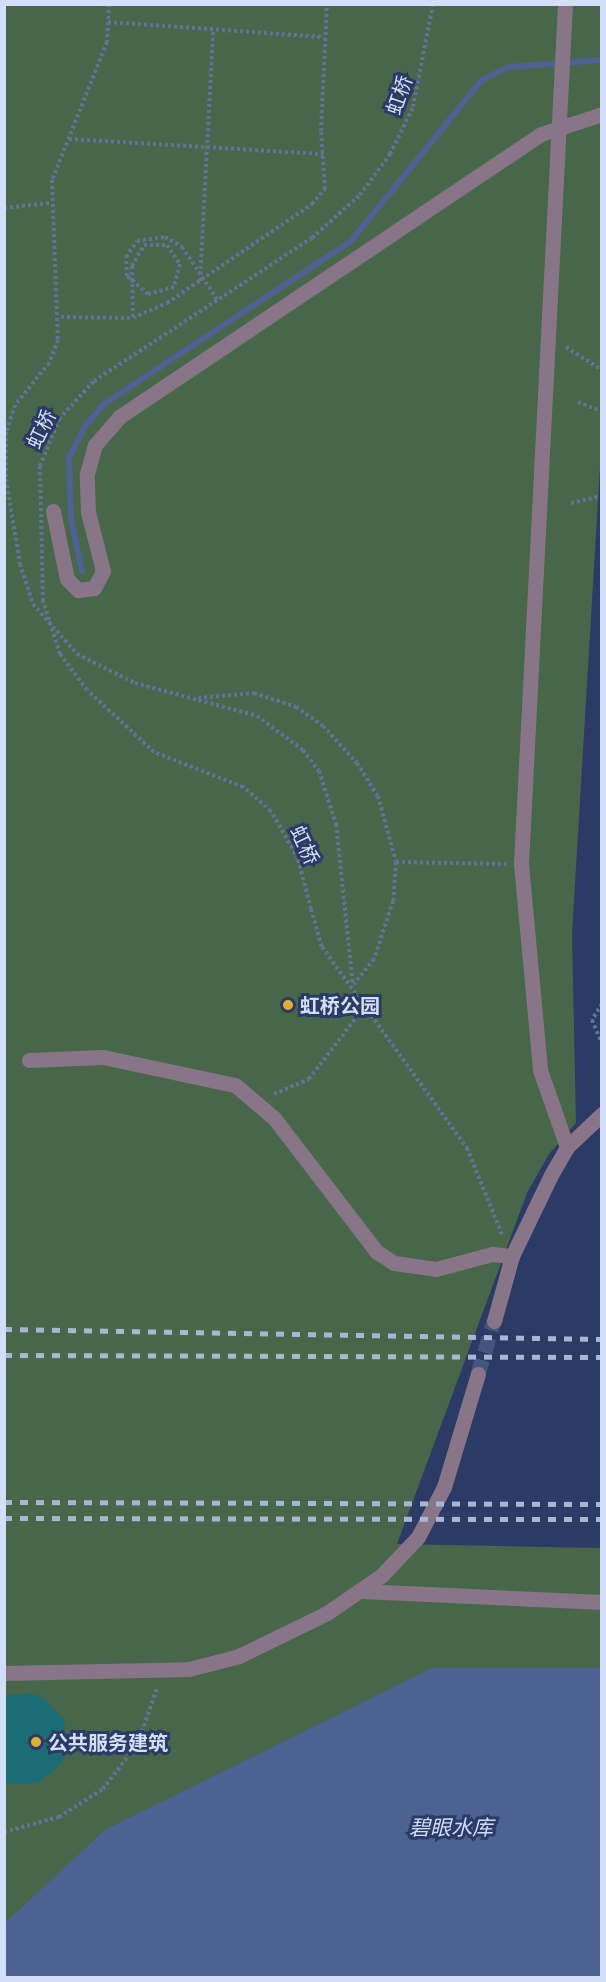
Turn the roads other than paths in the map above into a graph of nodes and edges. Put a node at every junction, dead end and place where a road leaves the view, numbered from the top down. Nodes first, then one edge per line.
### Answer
1 (565, 4) edge
2 (602, 114) edge
3 (558, 125) junction
4 (53, 511) dead end
5 (29, 1060) dead end
6 (602, 1114) edge
7 (567, 1147) junction
8 (512, 1256) junction
9 (494, 1321) tunnel mouth
10 (478, 1374) tunnel mouth
11 (361, 1591) junction
12 (602, 1602) edge
13 (4, 1673) edge

1 - 3 street
2 - 3 street
3 - 4 street
3 - 7 street
5 - 8 street
6 - 7 street
7 - 8 street
8 - 9 street
10 - 11 street
11 - 12 street
11 - 13 street

